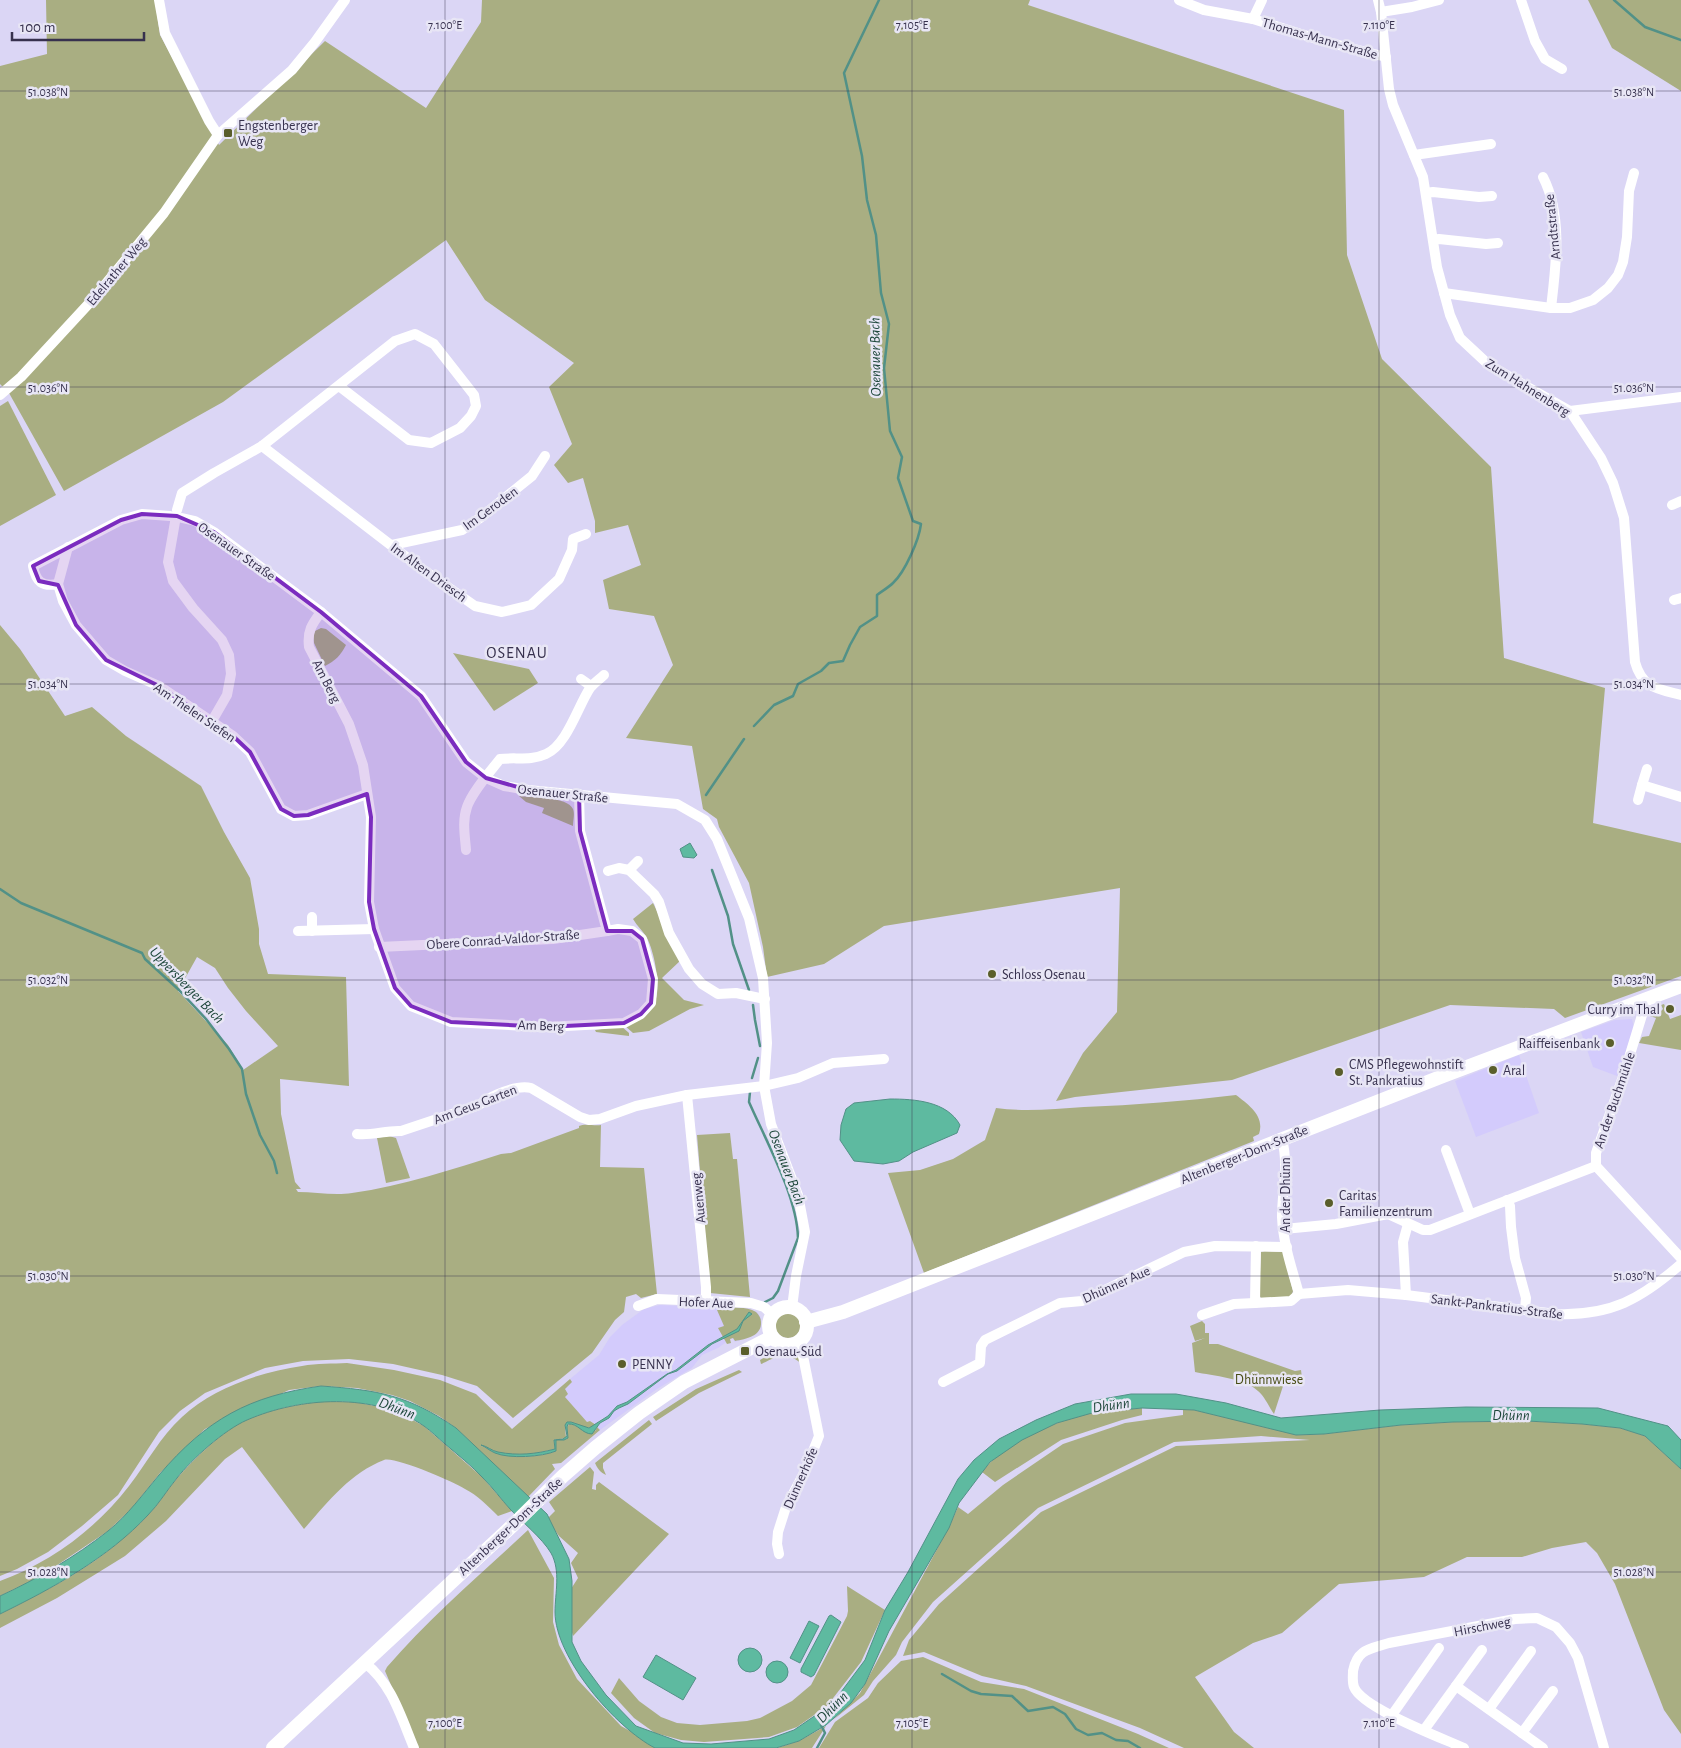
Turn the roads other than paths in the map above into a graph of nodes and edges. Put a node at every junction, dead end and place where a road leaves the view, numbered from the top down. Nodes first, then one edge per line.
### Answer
1 (159, 0) edge
2 (345, 0) edge
3 (1179, 0) edge
4 (1262, 0) edge
5 (1378, 0) edge
6 (1439, 0) edge
7 (1521, 0) edge
8 (1381, 12) junction
9 (1254, 19) junction
10 (1386, 57) junction
11 (1562, 69) dead end
12 (218, 135) junction
13 (1492, 144) dead end
14 (1414, 155) junction
15 (1634, 173) dead end
16 (1543, 177) dead end
17 (1426, 193) junction
18 (1492, 196) dead end
19 (1433, 240) junction
20 (1498, 242) dead end
21 (1444, 294) junction
22 (1551, 308) junction
23 (339, 386) junction
24 (0, 395) edge
25 (1681, 397) edge
26 (1570, 411) junction
27 (262, 446) junction
28 (545, 456) dead end
29 (176, 516) junction
30 (586, 534) dead end
31 (392, 545) junction
32 (68, 548) junction
33 (58, 584) junction
34 (321, 612) junction
35 (604, 675) dead end
36 (581, 679) dead end
37 (591, 686) junction
38 (1681, 695) edge
39 (212, 721) junction
40 (1647, 769) dead end
41 (486, 778) junction
42 (1642, 785) junction
43 (367, 794) junction
44 (579, 794) junction
45 (1681, 797) edge
46 (1638, 800) dead end
47 (466, 850) dead end
48 (638, 861) dead end
49 (629, 870) junction
50 (608, 871) dead end
51 (312, 917) dead end
52 (374, 929) junction
53 (298, 931) dead end
54 (312, 931) junction
55 (607, 931) junction
56 (379, 947) junction
57 (1681, 986) edge
58 (765, 999) junction
59 (1640, 1000) junction
60 (884, 1059) dead end
61 (764, 1086) junction
62 (687, 1095) junction
63 (357, 1134) dead end
64 (1282, 1139) junction
65 (1446, 1150) dead end
66 (1596, 1166) junction
67 (1507, 1200) junction
68 (1470, 1214) junction
69 (1408, 1224) junction
70 (1284, 1229) junction
71 (1256, 1246) junction
72 (1286, 1247) junction
73 (1681, 1258) edge
74 (1681, 1264) edge
75 (1299, 1294) junction
76 (1406, 1295) junction
77 (706, 1302) junction
78 (1255, 1303) junction
79 (638, 1306) dead end
80 (792, 1308) junction
81 (1525, 1309) junction
82 (772, 1314) junction
83 (1202, 1315) dead end
84 (806, 1322) junction
85 (772, 1337) junction
86 (797, 1343) junction
87 (943, 1382) dead end
88 (779, 1554) dead end
89 (1439, 1648) dead end
90 (1482, 1650) dead end
91 (1531, 1652) dead end
92 (365, 1663) junction
93 (1456, 1686) junction
94 (1553, 1691) dead end
95 (1489, 1709) junction
96 (1392, 1715) junction
97 (1424, 1730) junction
98 (1522, 1733) junction
99 (273, 1748) edge
100 (414, 1748) edge
101 (1464, 1748) edge
102 (1543, 1748) edge
103 (1604, 1748) edge

1 - 12 street
2 - 12 street, Edelrather Weg
3 - 9 street, Thomas-Mann-Straße
4 - 9 street, Thomas-Mann-Straße
5 - 8 street, Zum Hahnenberg
6 - 8 street
7 - 11 street
8 - 10 street, Zum Hahnenberg
9 - 10 street, Thomas-Mann-Straße
10 - 14 street, Zum Hahnenberg
12 - 24 street, Edelrather Weg
13 - 14 street
14 - 17 street, Zum Hahnenberg
15 - 22 street
16 - 22 street, Arndtstraße
17 - 18 street
17 - 19 street, Zum Hahnenberg
19 - 20 street
19 - 21 street, Zum Hahnenberg
21 - 22 street
21 - 26 street, Zum Hahnenberg
23 - 23 street
23 - 27 street
25 - 26 street
26 - 38 street, Zum Hahnenberg
27 - 29 street
27 - 31 street, Im Alten Driesch
28 - 31 street, Im Geroden
29 - 32 street, Osenauer Straße
29 - 34 street, Osenauer Straße
29 - 39 street
30 - 31 street, Im Alten Driesch
32 - 33 street
32 - 33 street, Osenauer Straße
33 - 39 street, Am Thelen Siefen
34 - 41 street, Osenauer Straße
34 - 43 street, Am Berg
35 - 37 street
36 - 37 street
37 - 41 street
39 - 43 street, Am Thelen Siefen
40 - 42 street
41 - 44 street, Osenauer Straße
41 - 47 street
42 - 45 street
42 - 46 street
43 - 52 street, Am Berg
44 - 55 street
44 - 58 street, Osenauer Straße
48 - 49 street
49 - 50 street
49 - 58 street
51 - 54 street
52 - 54 street
52 - 56 street, Am Berg
53 - 54 street
55 - 56 street, Obere Conrad-Valdor-Straße
55 - 56 street, Am Berg
57 - 59 main road, Altenberger-Dom-Straße
58 - 61 street, Osenauer Straße
59 - 64 main road, Altenberger-Dom-Straße
59 - 66 street, An der Buchmühle
60 - 61 street
61 - 62 street, Am Geus Garten
61 - 80 street, Osenauer Straße
62 - 63 street, Am Geus Garten
62 - 77 street, Auenweg
64 - 70 street, An der Dhünn
64 - 84 main road, Altenberger-Dom-Straße
65 - 68 street
66 - 67 street
66 - 73 street, An der Buchmühle
67 - 68 street
67 - 81 street
68 - 69 street
69 - 70 street
69 - 76 street
70 - 72 street, An der Dhünn
71 - 72 street, Dhünner Aue
71 - 78 street
71 - 87 street, Dhünner Aue
72 - 75 street, An der Dhünn
74 - 81 street, Sankt-Pankratius-Straße
75 - 76 street, Sankt-Pankratius-Straße
75 - 78 street
76 - 81 street, Sankt-Pankratius-Straße
77 - 79 street, Hofer Aue
77 - 82 street, Hofer Aue
78 - 83 street
80 - 82 main road
80 - 84 main road
82 - 85 main road
84 - 86 main road
85 - 86 main road
85 - 92 main road, Altenberger-Dom-Straße
86 - 88 street, Dünnerhöfe
89 - 96 street, Hirschweg
90 - 93 street, Hirschweg
91 - 95 street
92 - 99 main road, Altenberger-Dom-Straße
92 - 100 street
93 - 95 street
93 - 97 street, Hirschweg
94 - 98 street
95 - 98 street
96 - 97 street, Hirschweg
96 - 103 street, Hirschweg
97 - 101 street, Hirschweg
98 - 102 street

